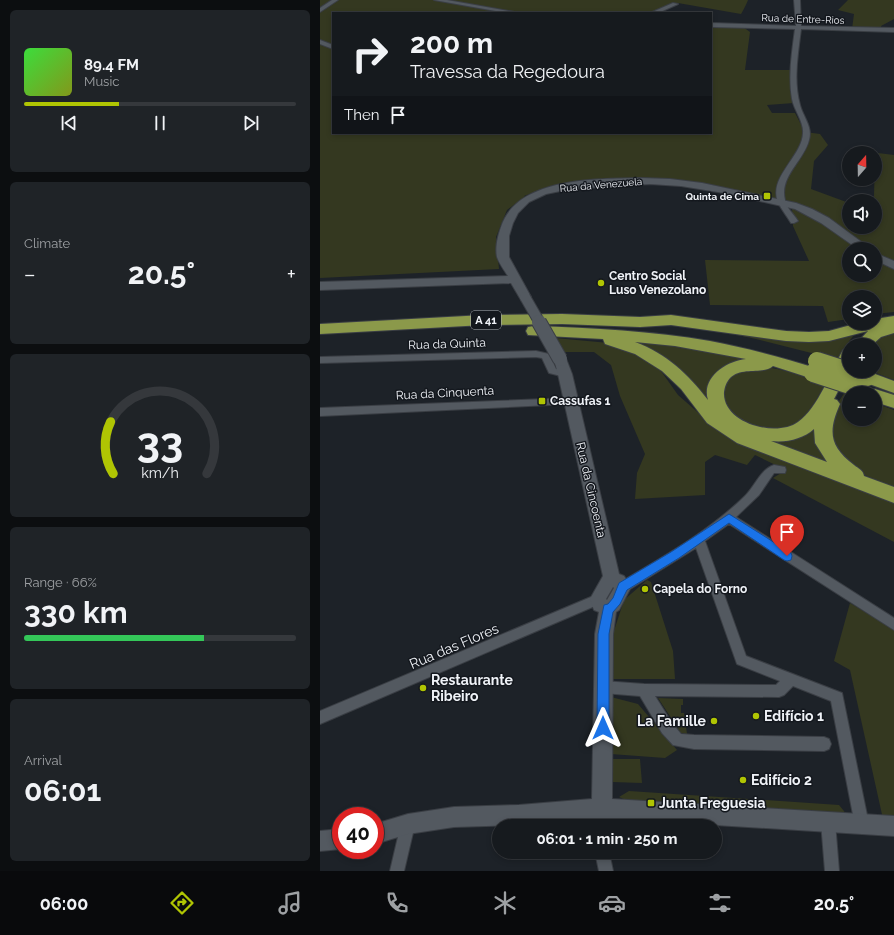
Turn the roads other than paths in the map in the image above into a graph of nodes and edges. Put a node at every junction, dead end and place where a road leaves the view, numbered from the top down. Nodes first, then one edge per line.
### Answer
1 (335, 0) edge
2 (437, 0) edge
3 (797, 0) edge
4 (674, 4) dead end
5 (320, 10) edge
6 (511, 12) edge
7 (655, 12) edge
8 (888, 24) dead end
9 (712, 25) edge
10 (798, 28) junction
11 (876, 29) junction
12 (894, 30) edge
13 (320, 42) edge
14 (332, 46) edge
15 (781, 202) junction
16 (794, 221) dead end
17 (855, 242) edge
18 (882, 260) edge
19 (894, 266) edge
20 (514, 279) junction
21 (320, 286) edge
22 (640, 322) junction
23 (894, 322) edge
24 (320, 329) edge
25 (894, 329) edge
26 (573, 332) junction
27 (858, 338) edge
28 (870, 338) edge
29 (320, 339) edge
30 (320, 360) edge
31 (794, 366) junction
32 (815, 367) junction
33 (842, 367) edge
34 (565, 374) junction
35 (845, 378) edge
36 (865, 386) edge
37 (882, 387) edge
38 (894, 387) edge
39 (882, 398) edge
40 (571, 401) junction
41 (894, 402) edge
42 (320, 412) edge
43 (781, 470) dead end
44 (894, 491) edge
45 (894, 495) edge
46 (729, 518) junction
47 (699, 539) junction
48 (617, 583) junction
49 (603, 604) junction
50 (894, 624) edge
51 (790, 680) junction
52 (603, 687) junction
53 (644, 690) junction
54 (320, 718) edge
55 (824, 744) dead end
56 (597, 815) edge
57 (828, 822) junction
58 (408, 824) junction
59 (862, 825) junction
60 (894, 826) edge
61 (384, 831) edge
62 (332, 840) edge
63 (320, 841) edge
64 (603, 859) edge
65 (397, 871) edge
66 (606, 871) edge
67 (832, 871) edge

1 - 5 street
2 - 6 street
3 - 10 street
4 - 7 street
8 - 11 street
9 - 10 street, Rua de Entre-Rios
10 - 11 street, Rua de Entre-Rios
10 - 15 street
11 - 12 street, Rua de Entre-Rios
13 - 14 street
15 - 16 street
15 - 17 street, Rua da Venezuela
15 - 20 street, Rua da Venezuela
18 - 19 street
20 - 21 street
20 - 34 street, Rua da Venezuela, bridge
22 - 23 highway
22 - 24 highway, A 41
22 - 32 highway, A 41
23 - 27 highway
25 - 28 highway
26 - 29 highway, A 41
26 - 31 highway, A 41
26 - 45 highway
30 - 34 street, Rua da Quinta
31 - 32 highway, A 41
31 - 33 highway
32 - 36 highway, A 41, bridge
34 - 40 street, Rua da Venezuela
35 - 44 highway
37 - 38 highway, A 41
39 - 41 highway
40 - 42 street, Rua da Cinquenta
40 - 48 street, Rua da Cincoenta
43 - 46 street
46 - 47 street
46 - 50 street
47 - 48 street
47 - 51 street
48 - 49 street
49 - 52 street
49 - 54 street, Rua das Flores
51 - 53 street
51 - 59 street
52 - 53 street
52 - 56 street
53 - 55 street
56 - 57 street
56 - 58 street
57 - 59 street
57 - 67 street
58 - 61 street
58 - 65 street
59 - 60 street
62 - 63 street
64 - 66 street

